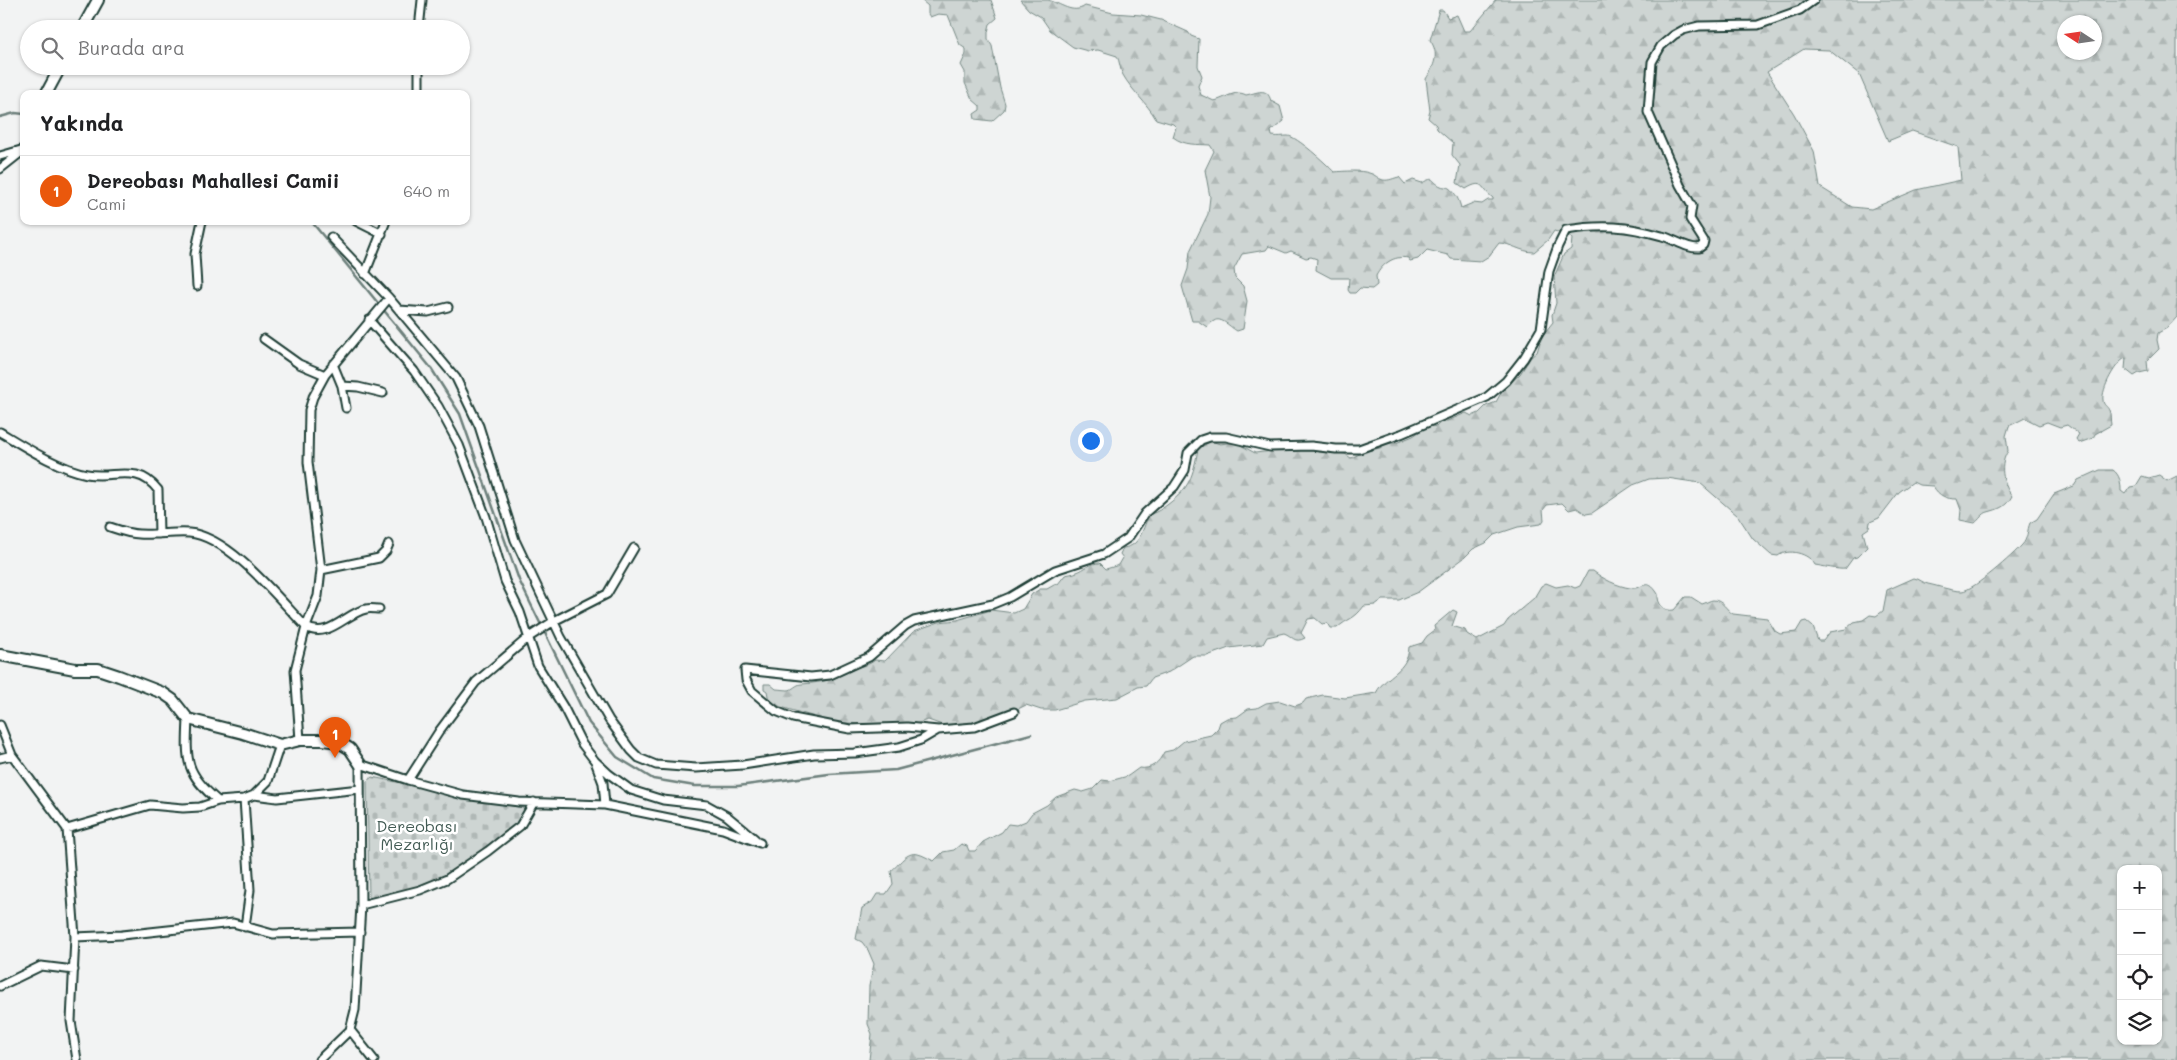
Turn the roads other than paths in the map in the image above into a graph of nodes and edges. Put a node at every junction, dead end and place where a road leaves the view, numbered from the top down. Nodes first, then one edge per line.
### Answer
1 (98, 0) edge
2 (422, 0) edge
3 (1814, 0) edge
4 (87, 20) edge
5 (420, 20) edge
6 (57, 75) edge
7 (419, 75) edge
8 (48, 90) edge
9 (419, 90) edge
10 (20, 150) edge
11 (20, 152) edge
12 (0, 156) edge
13 (0, 169) edge
14 (201, 225) edge
15 (364, 225) edge
16 (385, 225) edge
17 (382, 234) junction
18 (331, 237) dead end
19 (366, 274) junction
20 (197, 286) dead end
21 (389, 298) junction
22 (448, 307) dead end
23 (399, 310) junction
24 (369, 320) junction
25 (264, 339) dead end
26 (333, 364) junction
27 (325, 375) junction
28 (342, 386) junction
29 (383, 394) dead end
30 (346, 408) dead end
31 (0, 432) edge
32 (110, 527) dead end
33 (159, 534) junction
34 (389, 544) dead end
35 (634, 548) dead end
36 (321, 570) junction
37 (379, 609) dead end
38 (554, 621) junction
39 (306, 627) junction
40 (529, 637) junction
41 (0, 655) edge
42 (1014, 712) dead end
43 (188, 720) junction
44 (0, 725) edge
45 (938, 730) junction
46 (300, 740) junction
47 (280, 745) junction
48 (12, 755) junction
49 (0, 758) edge
50 (595, 761) junction
51 (360, 764) junction
52 (408, 780) junction
53 (360, 789) junction
54 (254, 796) junction
55 (244, 799) junction
56 (218, 802) junction
57 (534, 802) junction
58 (605, 805) junction
59 (67, 829) junction
60 (361, 905) junction
61 (245, 927) junction
62 (360, 932) junction
63 (75, 937) junction
64 (74, 970) junction
65 (0, 986) edge
66 (350, 1030) junction
67 (77, 1060) edge
68 (319, 1060) edge
69 (374, 1060) edge

1 - 4 street
2 - 5 street
3 - 45 street
6 - 8 street
7 - 9 street
10 - 12 street
11 - 13 street
14 - 20 street
15 - 17 street
16 - 17 street
17 - 19 street
18 - 19 street
19 - 21 street
21 - 23 street
21 - 24 street
22 - 23 street
23 - 38 street
24 - 26 street
24 - 40 street
25 - 27 street
26 - 27 street
26 - 28 street
27 - 36 street
28 - 29 street
28 - 30 street
31 - 33 street
32 - 33 street
33 - 39 street
34 - 36 street
35 - 38 street
36 - 39 street
37 - 39 street
38 - 40 street
38 - 45 street
39 - 46 street
40 - 50 street
40 - 52 street
41 - 43 street
42 - 45 street
43 - 47 street
43 - 56 street
44 - 48 street
46 - 47 street
46 - 51 street
47 - 54 street
48 - 49 street
48 - 59 street
50 - 58 street
50 - 58 street
51 - 52 street
51 - 53 street
52 - 57 street
53 - 54 street
53 - 60 street
54 - 55 street
55 - 56 street
55 - 61 street
56 - 59 street
57 - 58 street
57 - 60 street
59 - 63 street
60 - 62 street
61 - 62 street
61 - 63 street
62 - 66 street
63 - 64 street
64 - 65 street
64 - 67 street
66 - 68 street
66 - 69 street

